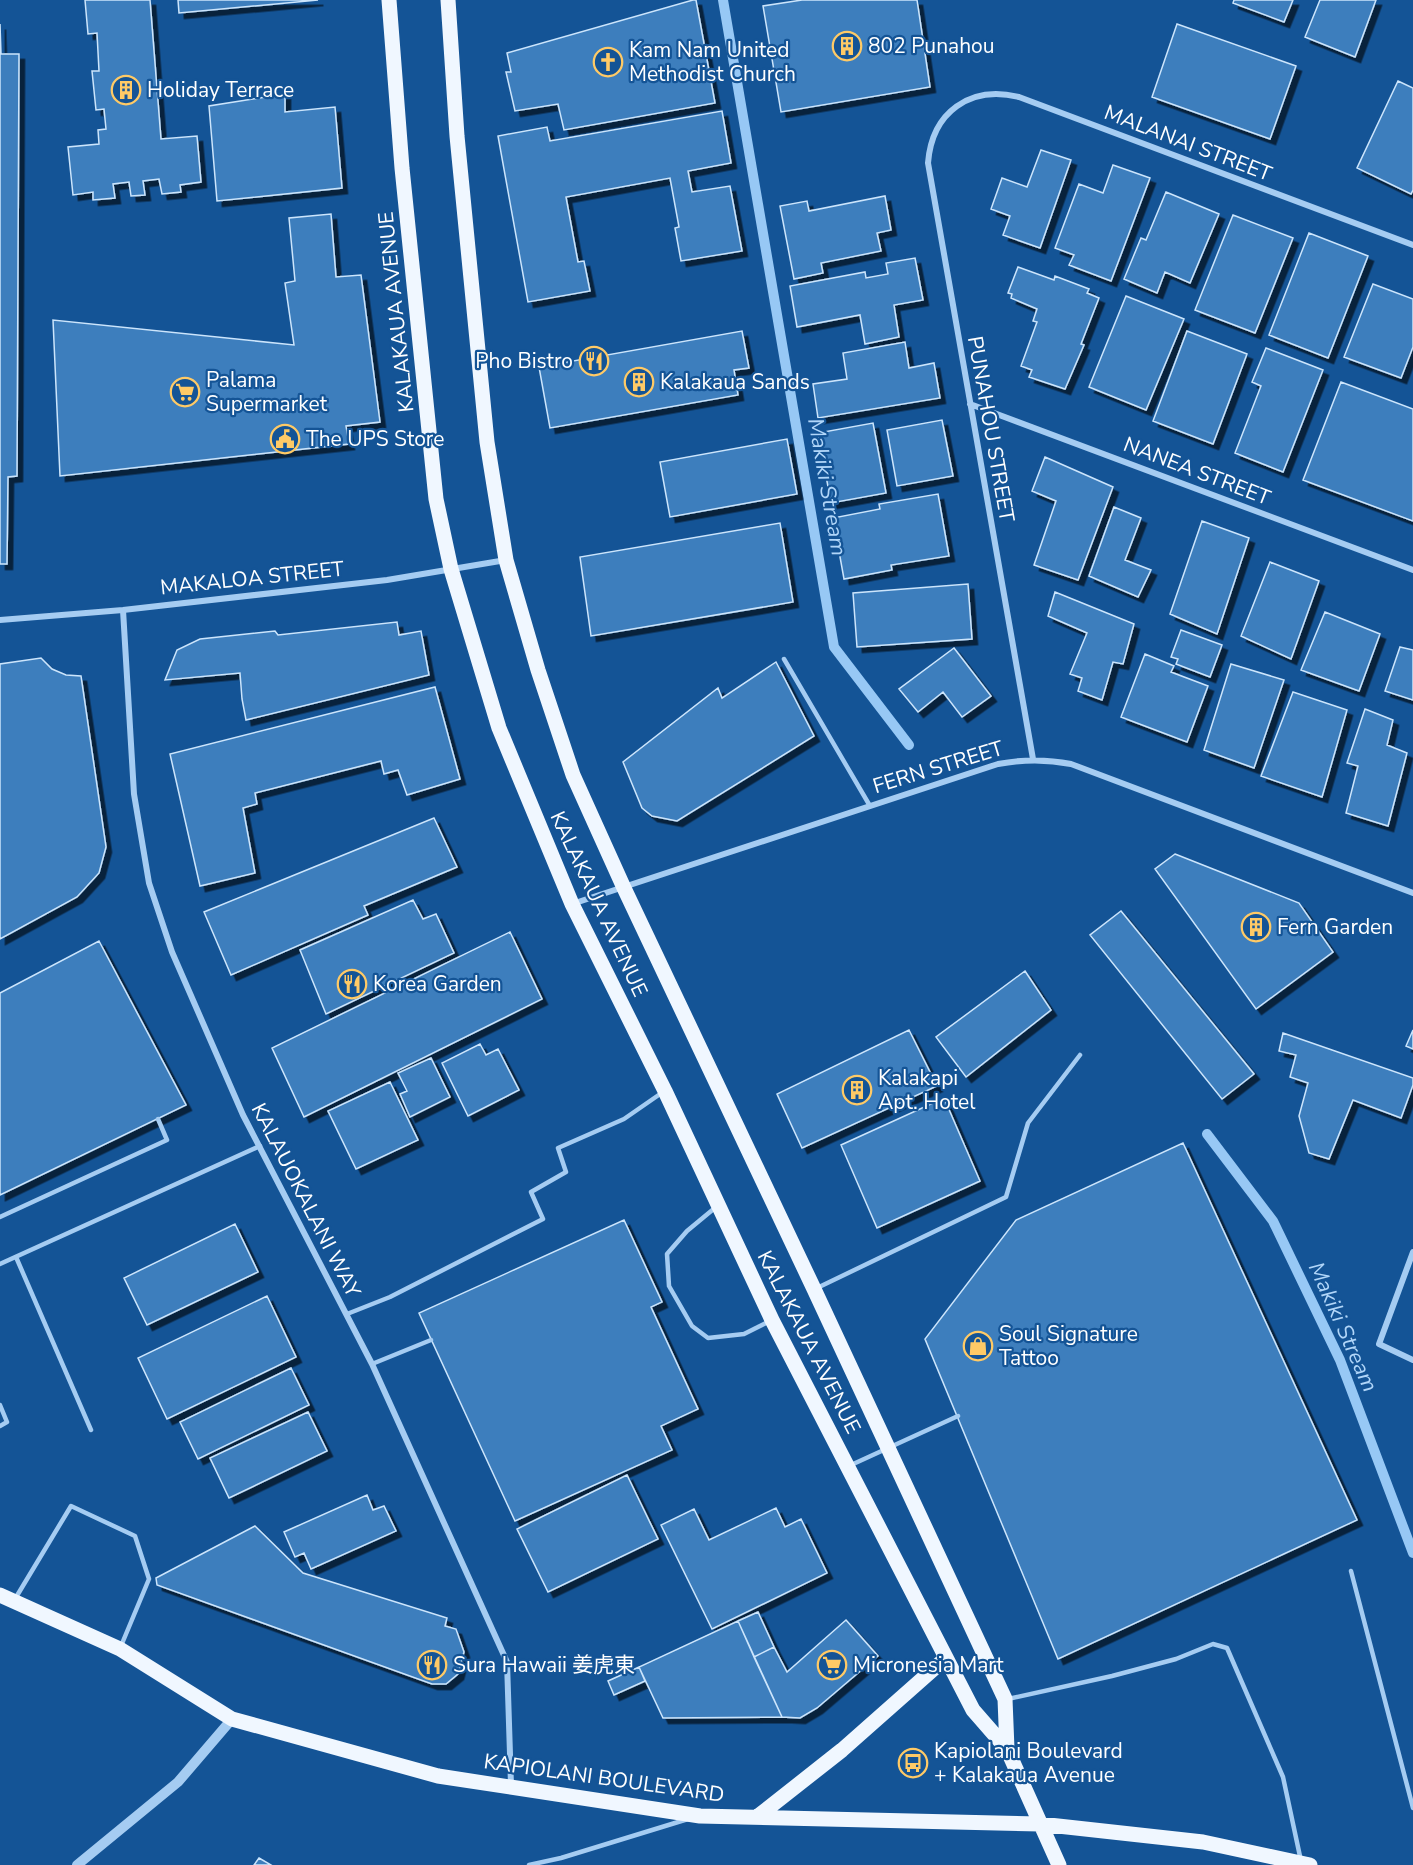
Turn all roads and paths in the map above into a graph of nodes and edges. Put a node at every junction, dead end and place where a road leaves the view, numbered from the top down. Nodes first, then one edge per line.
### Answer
1 (389, 0) edge
2 (448, 0) edge
3 (952, 110) joint
4 (1413, 245) edge
5 (970, 404) junction
6 (506, 560) junction
7 (451, 569) junction
8 (1413, 570) edge
9 (123, 610) junction
10 (0, 620) edge
11 (784, 659) dead end
12 (1033, 759) junction
13 (870, 806) junction
14 (624, 888) junction
15 (1413, 893) edge
16 (572, 904) junction
17 (1080, 1055) dead end
18 (665, 1091) junction
19 (158, 1119) dead end
20 (260, 1146) junction
21 (718, 1205) junction
22 (0, 1216) edge
23 (1413, 1252) edge
24 (16, 1257) junction
25 (0, 1264) edge
26 (814, 1289) junction
27 (347, 1314) junction
28 (772, 1320) junction
29 (431, 1340) dead end
30 (1413, 1360) edge
31 (372, 1364) junction
32 (0, 1405) edge
33 (958, 1416) dead end
34 (0, 1426) edge
35 (91, 1431) dead end
36 (889, 1449) junction
37 (848, 1466) junction
38 (1351, 1571) dead end
39 (7, 1598) edge
40 (120, 1649) junction
41 (946, 1658) junction
42 (1005, 1699) junction
43 (232, 1719) junction
44 (1007, 1749) junction
45 (511, 1788) junction
46 (1413, 1808) edge
47 (700, 1816) junction
48 (757, 1817) junction
49 (1040, 1824) junction
50 (1303, 1864) edge
51 (77, 1865) edge
52 (530, 1865) edge
53 (1059, 1865) edge

1 - 7 main road, KALAKAUA AVENUE
2 - 6 main road, KALAKAUA AVENUE
3 - 4 street, MALANAI STREET
3 - 5 street, PUNAHOU STREET
5 - 8 street, NANEA STREET
5 - 12 street, PUNAHOU STREET
6 - 7 street, MAKALOA STREET
6 - 14 main road, KALAKAUA AVENUE
7 - 9 street, MAKALOA STREET
7 - 16 main road, KALAKAUA AVENUE
9 - 10 street, MAKALOA STREET
9 - 20 street, KALAUOKALANI WAY
11 - 13 lane
12 - 13 street, FERN STREET
12 - 15 street, FERN STREET
13 - 14 street, FERN STREET
14 - 16 street, FERN STREET
14 - 26 main road, KALAKAUA AVENUE
16 - 18 main road, KALAKAUA AVENUE
17 - 26 lane
18 - 21 main road, KALAKAUA AVENUE
18 - 27 lane
19 - 22 lane
20 - 24 lane
20 - 27 street, KALAUOKALANI WAY
21 - 28 main road, KALAKAUA AVENUE
21 - 28 lane
23 - 30 street
24 - 25 lane
24 - 35 lane
26 - 36 main road, KALAKAUA AVENUE
27 - 31 street, KALAUOKALANI WAY
28 - 37 main road, KALAKAUA AVENUE
29 - 31 lane
31 - 45 street, KALAUOKALANI WAY
32 - 34 lane
33 - 36 lane
36 - 37 lane
36 - 42 main road, KALAKAUA AVENUE
37 - 41 main road, KALAKAUA AVENUE
38 - 46 lane
39 - 40 main road, KAPIOLANI BOULEVARD
39 - 40 lane
40 - 43 main road, KAPIOLANI BOULEVARD
41 - 44 main road, KALAKAUA AVENUE
41 - 48 main road
42 - 44 main road, KALAKAUA AVENUE
42 - 50 lane
43 - 45 main road, KAPIOLANI BOULEVARD
43 - 51 street
44 - 49 main road, KALAKAUA AVENUE
45 - 47 main road, KAPIOLANI BOULEVARD
47 - 48 main road, KAPIOLANI BOULEVARD
47 - 52 lane
48 - 49 main road, KAPIOLANI BOULEVARD
49 - 50 main road, KAPIOLANI BOULEVARD
49 - 53 main road, KALAKAUA AVENUE

